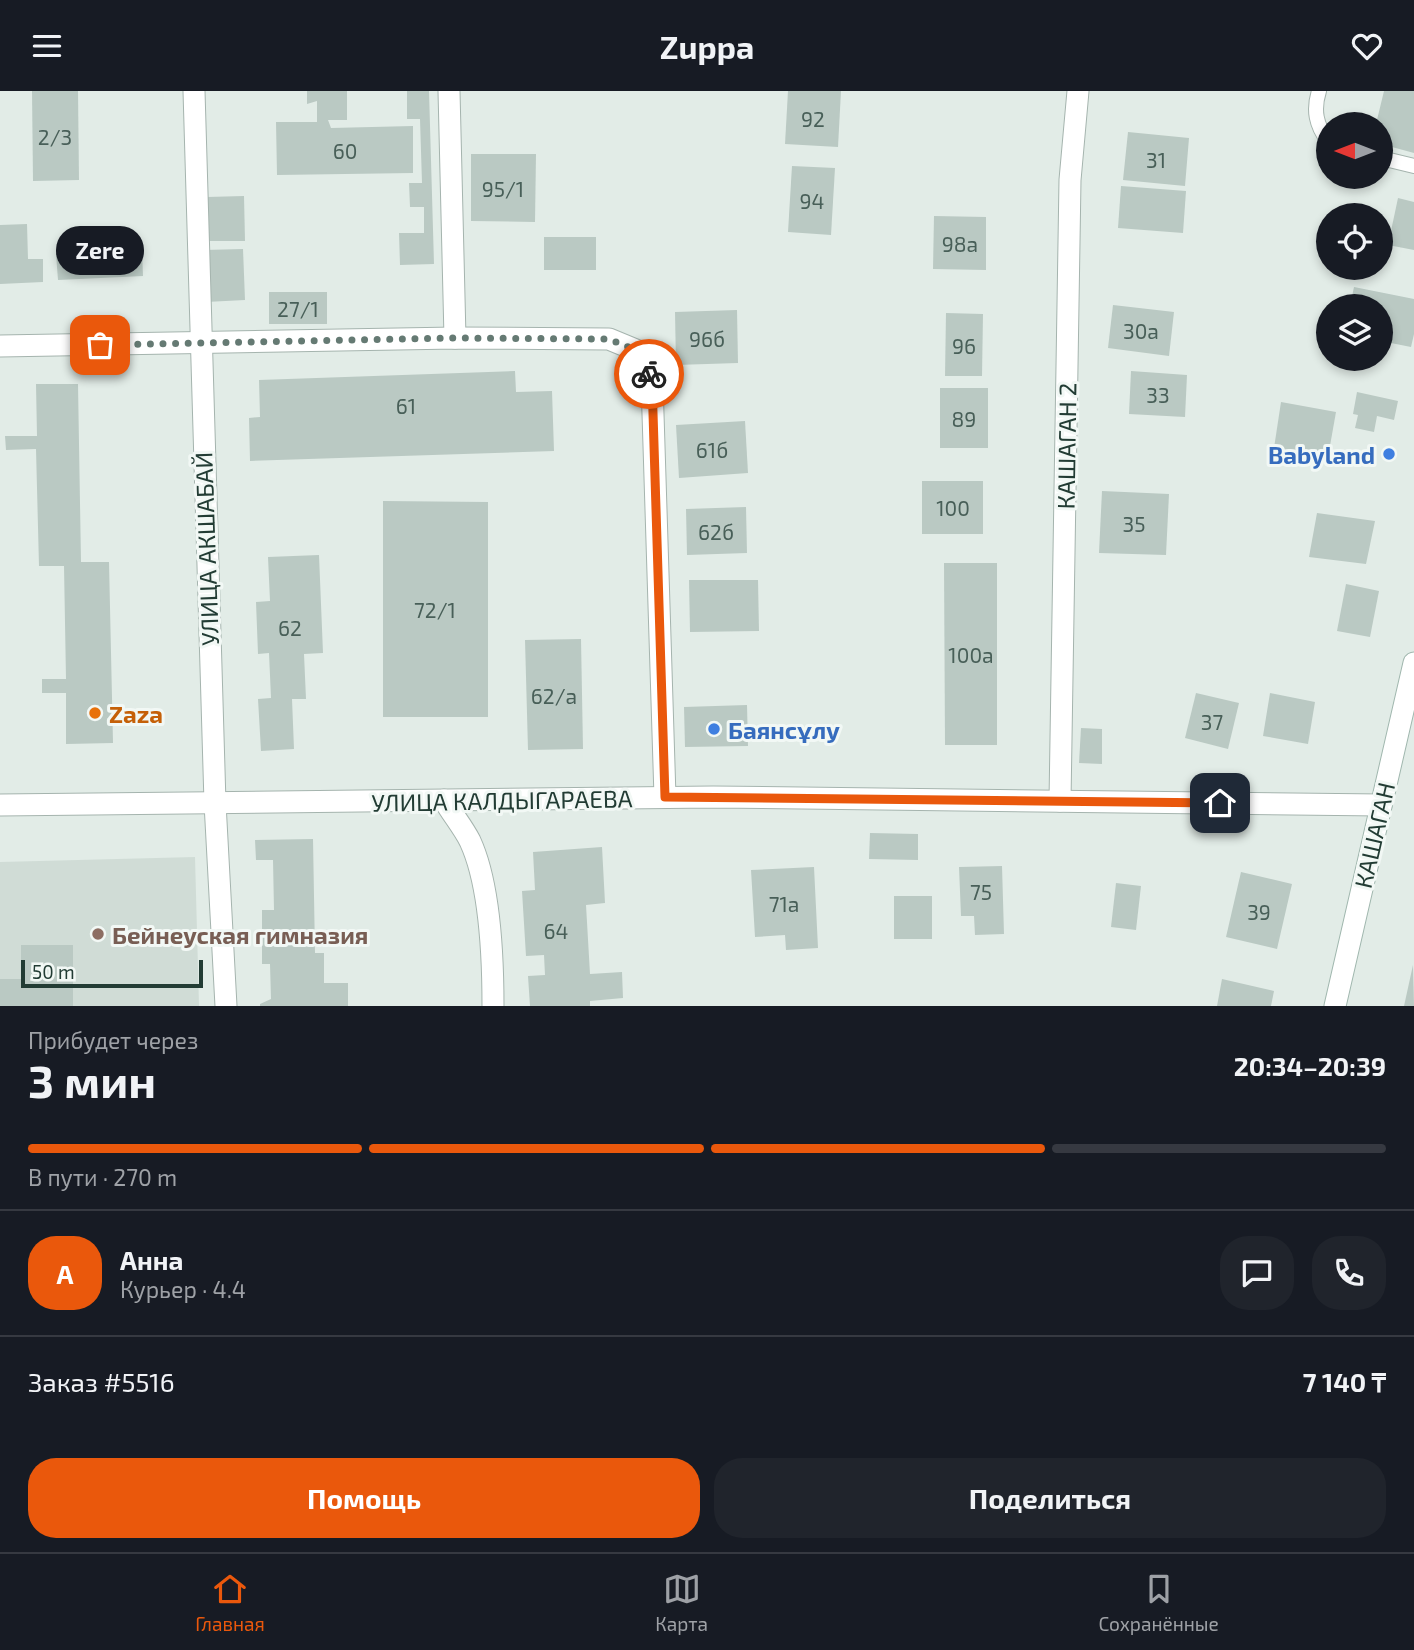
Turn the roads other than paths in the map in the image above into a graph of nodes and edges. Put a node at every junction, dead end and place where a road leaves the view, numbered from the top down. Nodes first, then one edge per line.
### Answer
1 (194, 91) edge
2 (449, 91) edge
3 (1078, 91) edge
4 (1319, 91) edge
5 (1316, 112) edge
6 (1393, 161) edge
7 (1414, 166) edge
8 (455, 338) junction
9 (200, 344) junction
10 (0, 346) edge
11 (1414, 663) edge
12 (665, 797) junction
13 (444, 800) junction
14 (1060, 801) junction
15 (215, 803) junction
16 (0, 805) edge
17 (1381, 805) junction
18 (226, 1006) edge
19 (493, 1006) edge
20 (1335, 1006) edge

1 - 9 street, УЛИЦА АКШАБАЙ
2 - 8 street
3 - 14 street, КАШАГАН 2
4 - 5 lane
6 - 7 lane
8 - 9 street
8 - 12 street
9 - 10 street
9 - 15 street, УЛИЦА АКШАБАЙ
11 - 17 street, КАШАГАН
12 - 13 street, УЛИЦА КАЛДЫГАРАЕВА
12 - 14 street, УЛИЦА КАЛДЫГАРАЕВА
13 - 15 street, УЛИЦА КАЛДЫГАРАЕВА
13 - 19 street
14 - 17 street, УЛИЦА КАЛДЫГАРАЕВА
15 - 16 street, УЛИЦА КАЛДЫГАРАЕВА
15 - 18 street, УЛИЦА АКШАБАЙ
17 - 20 street, КАШАГАН

